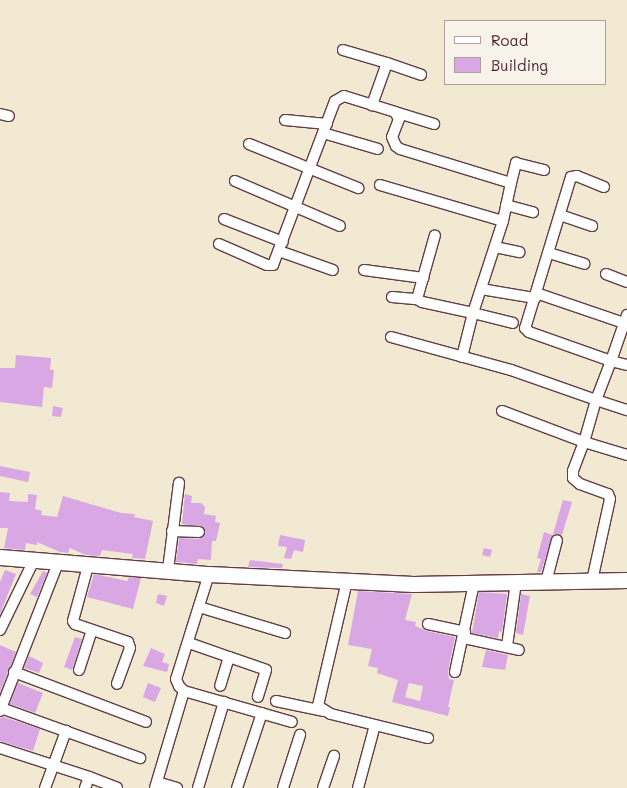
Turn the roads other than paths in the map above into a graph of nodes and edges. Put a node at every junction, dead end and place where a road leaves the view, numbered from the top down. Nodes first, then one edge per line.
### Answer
1 (343, 50) dead end
2 (387, 63) junction
3 (420, 75) dead end
4 (372, 105) junction
5 (395, 112) junction
6 (285, 120) dead end
7 (434, 124) dead end
8 (325, 129) junction
9 (249, 144) dead end
10 (378, 150) dead end
11 (310, 170) junction
12 (544, 170) dead end
13 (235, 181) dead end
14 (511, 183) junction
15 (380, 185) dead end
16 (604, 186) dead end
17 (358, 188) dead end
18 (506, 205) junction
19 (295, 208) junction
20 (532, 212) dead end
21 (560, 215) junction
22 (224, 219) dead end
23 (503, 221) junction
24 (340, 226) dead end
25 (592, 226) dead end
26 (435, 235) dead end
27 (219, 244) dead end
28 (495, 246) junction
29 (281, 247) junction
30 (519, 252) dead end
31 (549, 253) junction
32 (584, 264) dead end
33 (333, 270) dead end
34 (364, 270) dead end
35 (606, 274) dead end
36 (423, 278) junction
37 (627, 282) edge
38 (481, 288) junction
39 (536, 295) junction
40 (392, 297) dead end
41 (417, 299) junction
42 (473, 313) junction
43 (626, 320) edge
44 (513, 323) dead end
45 (391, 337) dead end
46 (462, 356) junction
47 (611, 361) junction
48 (627, 366) edge
49 (596, 400) junction
50 (627, 410) edge
51 (502, 411) dead end
52 (584, 442) junction
53 (627, 455) edge
54 (179, 483) dead end
55 (172, 531) junction
56 (199, 532) dead end
57 (557, 540) dead end
58 (0, 557) edge
59 (34, 560) junction
60 (58, 563) junction
61 (88, 566) junction
62 (168, 570) junction
63 (209, 574) junction
64 (627, 580) edge
65 (347, 581) junction
66 (592, 581) junction
67 (516, 582) junction
68 (546, 582) junction
69 (474, 583) junction
70 (199, 607) junction
71 (428, 624) dead end
72 (0, 630) edge
73 (92, 630) junction
74 (285, 634) dead end
75 (464, 635) junction
76 (189, 643) junction
77 (506, 646) junction
78 (519, 650) dead end
79 (229, 657) junction
80 (79, 670) dead end
81 (14, 672) junction
82 (454, 672) dead end
83 (117, 684) dead end
84 (220, 686) dead end
85 (184, 691) junction
86 (258, 697) dead end
87 (276, 701) dead end
88 (224, 702) junction
89 (1, 709) edge
90 (323, 711) junction
91 (262, 713) junction
92 (146, 722) dead end
93 (292, 722) dead end
94 (375, 725) junction
95 (66, 731) junction
96 (300, 735) dead end
97 (428, 738) dead end
98 (0, 748) edge
99 (334, 756) dead end
100 (140, 758) dead end
101 (54, 766) junction
102 (89, 777) junction
103 (156, 785) edge
104 (45, 788) edge
105 (85, 788) edge
106 (117, 788) edge
107 (177, 788) edge
108 (198, 788) edge
109 (237, 788) edge
110 (283, 788) edge
111 (323, 788) edge
112 (358, 788) edge

1 - 2 street
2 - 3 street
2 - 4 street
4 - 5 street
4 - 8 street
5 - 7 street
5 - 14 street
6 - 8 street
8 - 10 street
8 - 11 street
9 - 11 street
11 - 17 street
11 - 19 street
12 - 14 street
13 - 19 street
14 - 18 street
15 - 23 street
16 - 21 street
18 - 20 street
18 - 23 street
19 - 24 street
19 - 29 street
21 - 25 street
21 - 31 street
22 - 29 street
23 - 28 street
26 - 36 street
27 - 29 street
28 - 30 street
28 - 38 street
29 - 33 street
31 - 32 street
31 - 39 street
34 - 36 street
35 - 37 street
36 - 41 street
38 - 39 street
38 - 42 street
39 - 43 street
39 - 47 street
40 - 41 street
41 - 42 street
42 - 44 street
42 - 46 street
43 - 47 street
45 - 46 street
46 - 49 street
47 - 48 street
47 - 49 street
49 - 50 street
49 - 52 street
51 - 52 street
52 - 53 street
52 - 66 street
54 - 55 street
55 - 56 street
55 - 62 street
57 - 68 street
58 - 59 street
59 - 60 street
59 - 72 street
60 - 61 street
60 - 81 street
61 - 62 street
61 - 73 street
62 - 63 street
63 - 65 street
63 - 70 street
64 - 66 street
65 - 69 street
65 - 90 street
66 - 68 street
67 - 68 street
67 - 69 street
67 - 77 street
69 - 75 street
70 - 74 street
70 - 76 street
71 - 75 street
73 - 80 street
73 - 83 street
75 - 77 street
75 - 82 street
76 - 79 street
76 - 85 street
77 - 78 street
79 - 84 street
79 - 86 street
81 - 89 street
81 - 92 street
85 - 88 street
85 - 103 street
87 - 90 street
88 - 91 street
88 - 108 street
89 - 95 street
90 - 94 street
91 - 93 street
91 - 109 street
94 - 97 street
94 - 112 street
95 - 100 street
95 - 101 street
96 - 110 street
98 - 101 street
99 - 111 street
101 - 102 street
101 - 104 street
102 - 105 street
102 - 106 street
103 - 107 street

